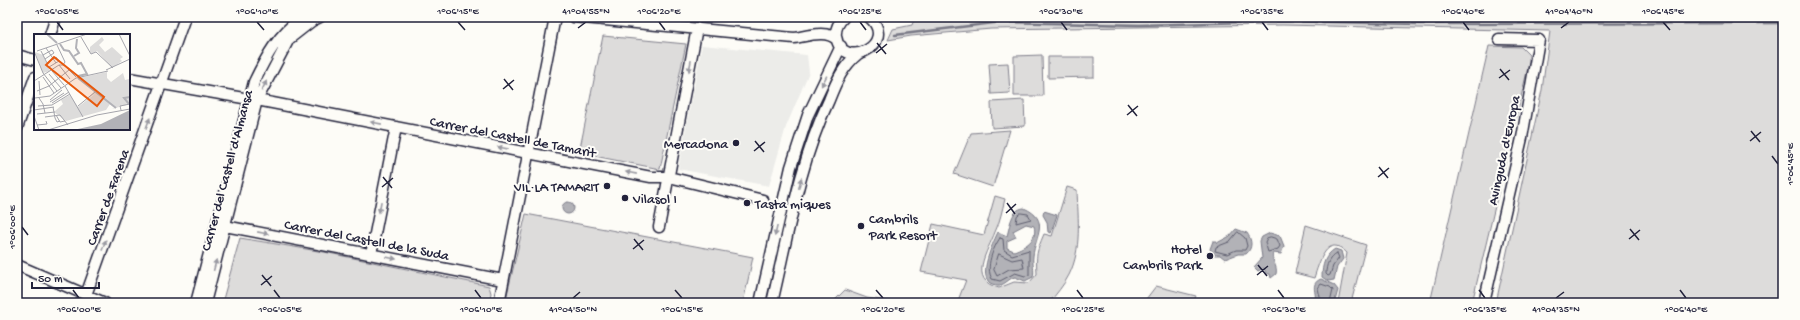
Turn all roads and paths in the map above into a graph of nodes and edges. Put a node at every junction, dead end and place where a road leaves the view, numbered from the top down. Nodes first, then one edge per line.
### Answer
1 (56, 17) edge
2 (186, 17) edge
3 (302, 17) edge
4 (320, 17) edge
5 (555, 17) edge
6 (573, 17) edge
7 (869, 17) edge
8 (843, 18) edge
9 (878, 22) edge
10 (697, 28) junction
11 (50, 34) edge
12 (816, 35) junction
13 (1499, 39) dead end
14 (839, 43) junction
15 (858, 54) junction
16 (17, 55) edge
17 (34, 60) edge
18 (130, 78) edge
19 (34, 80) edge
20 (162, 84) junction
21 (253, 99) junction
22 (396, 127) junction
23 (17, 128) edge
24 (528, 153) junction
25 (669, 177) junction
26 (762, 200) dead end
27 (225, 226) junction
28 (659, 227) dead end
29 (371, 254) junction
30 (17, 265) edge
31 (503, 280) junction
32 (86, 295) junction
33 (105, 303) edge
34 (196, 303) edge
35 (205, 303) edge
36 (499, 303) edge
37 (760, 303) edge
38 (772, 303) edge
39 (1484, 303) edge

1 - 11 street
2 - 20 street, Carrer de Farena
3 - 21 street, Carrer del Castell d'Almansa
21 -> 4 street, Carrer del Castell d'Almansa
5 - 24 street
6 - 10 street
7 - 9 street
8 - 12 street
8 - 14 street
9 - 15 street
10 - 12 street
10 -> 25 street
12 - 14 street
13 - 39 street, Avinguda d'Europa
14 - 15 street
14 -> 37 street
38 -> 15 street
16 - 17 street
18 - 20 street, Carrer del Castell de Tamarit
19 - 23 street
20 - 21 street, Carrer del Castell de Tamarit
32 -> 20 street, Carrer de Farena
22 -> 21 street, Carrer del Castell de Tamarit
21 - 27 street, Carrer del Castell d'Almansa
21 - 34 street, Carrer del Castell d'Almansa
24 -> 22 street, Carrer del Castell de Tamarit
22 -> 29 street
25 -> 24 street, Carrer del Castell de Tamarit
24 - 31 street
25 - 26 street, Carrer del Castell de Tamarit
25 - 28 street
27 -> 29 street, Carrer del Castell de la Suda
35 -> 27 street, Carrer del Castell d'Almansa
29 -> 31 street, Carrer del Castell de la Suda
30 - 32 street
31 - 36 street
32 - 33 street

